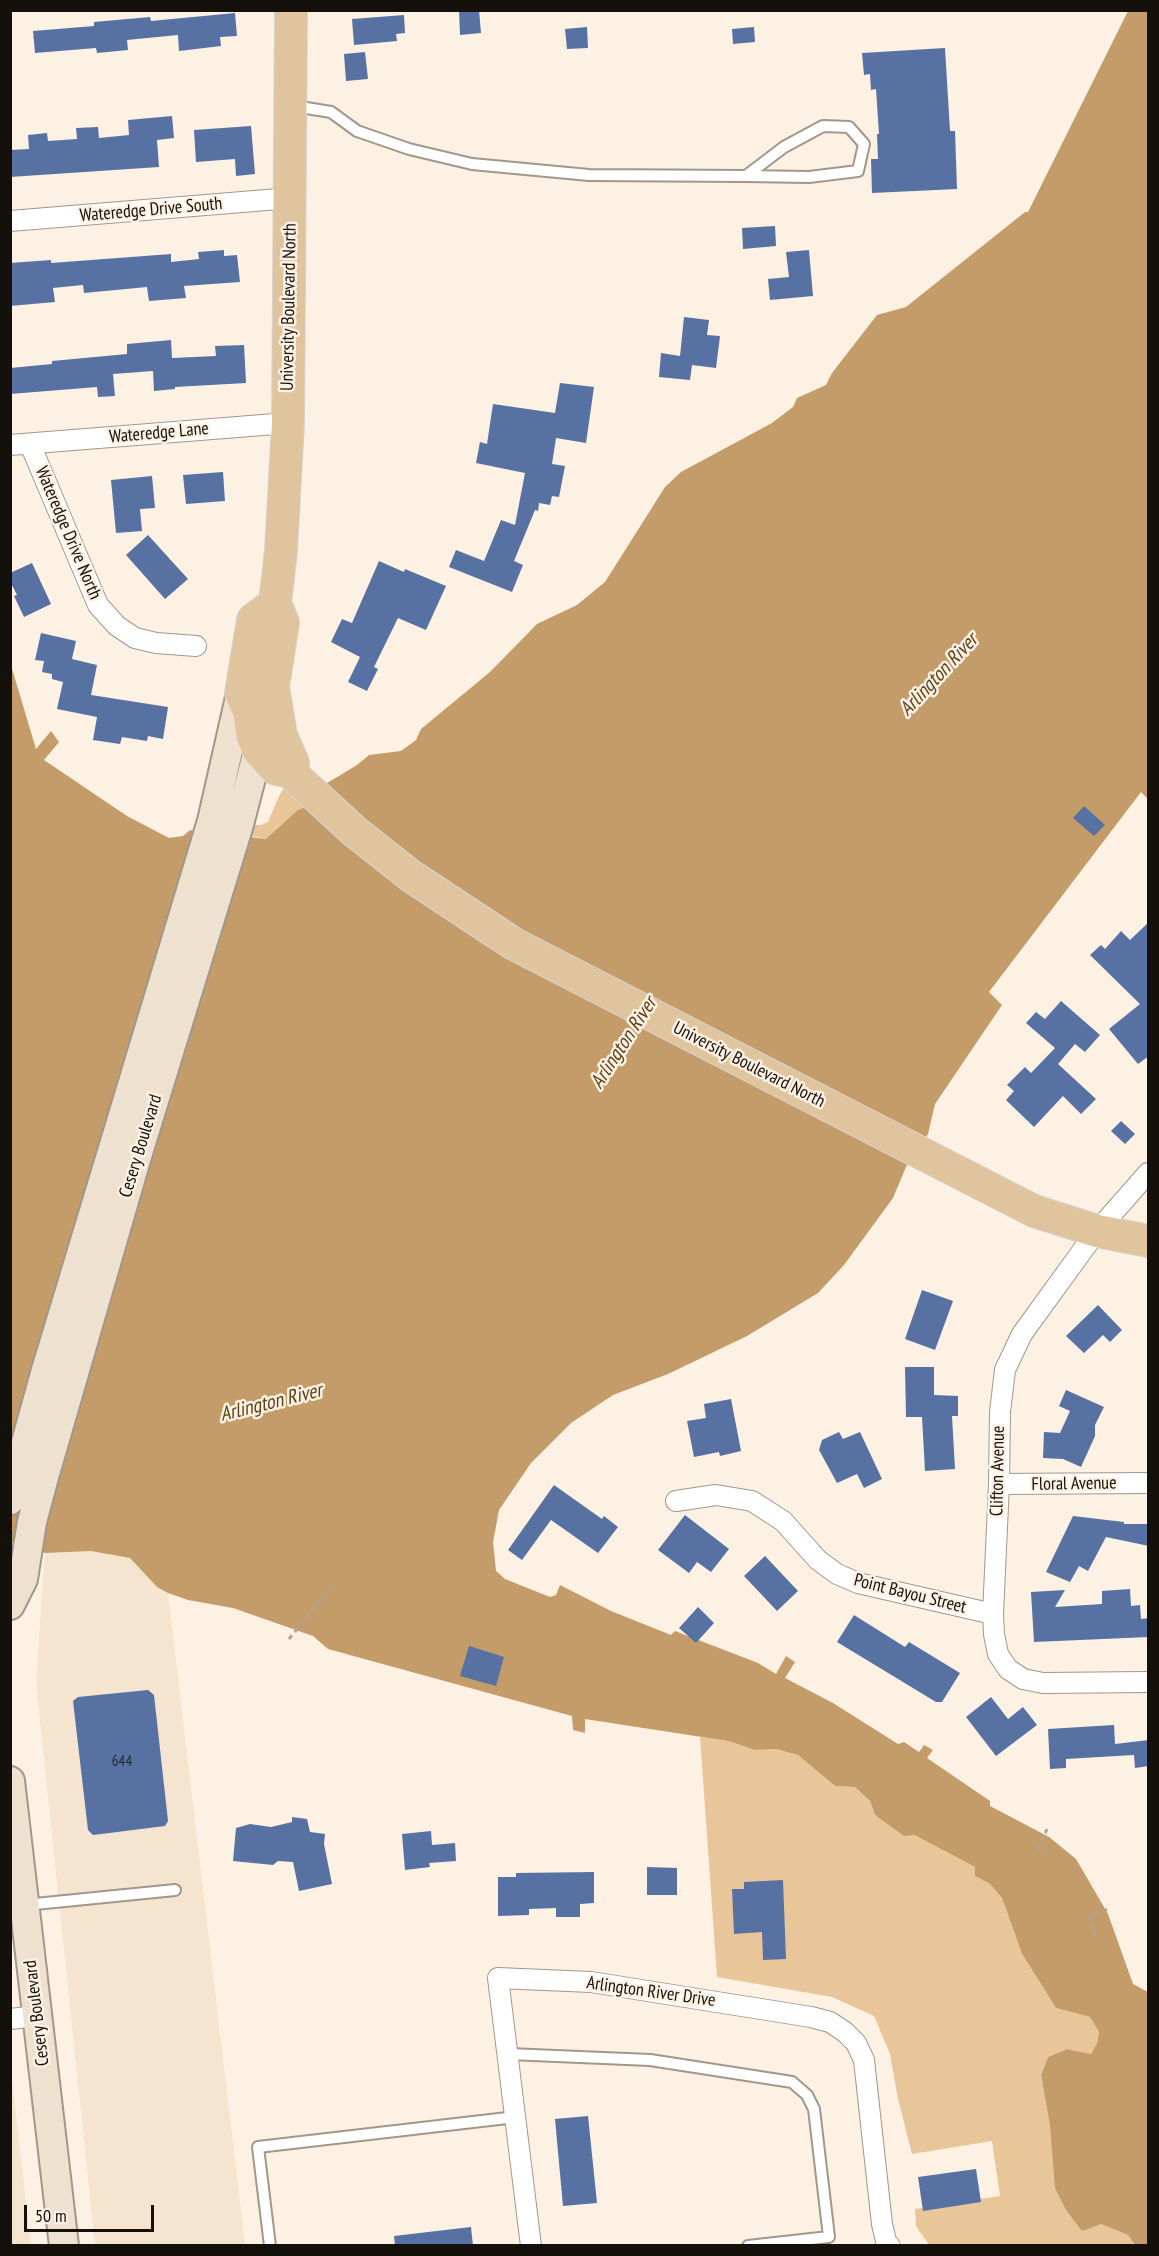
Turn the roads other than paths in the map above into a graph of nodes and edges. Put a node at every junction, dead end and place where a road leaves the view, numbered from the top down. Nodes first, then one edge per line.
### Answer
1 (291, 10) edge
2 (291, 105) junction
3 (746, 176) junction
4 (291, 198) junction
5 (10, 222) edge
6 (288, 423) junction
7 (20, 444) edge
8 (275, 603) junction
9 (196, 646) dead end
10 (273, 687) junction
11 (241, 693) junction
12 (259, 751) junction
13 (290, 772) junction
14 (225, 824) junction
15 (1149, 1173) edge
16 (1097, 1231) junction
17 (1149, 1241) edge
18 (1149, 1483) edge
19 (999, 1484) junction
20 (10, 1500) edge
21 (676, 1501) dead end
22 (10, 1605) edge
23 (993, 1614) junction
24 (1149, 1682) edge
25 (10, 1781) edge
26 (175, 1890) dead end
27 (25, 1905) junction
28 (24, 2018) edge
29 (509, 2054) junction
30 (516, 2117) junction
31 (830, 2241) edge
32 (63, 2246) edge
33 (270, 2246) edge
34 (531, 2246) edge
35 (748, 2246) edge
36 (890, 2246) edge

1 - 2 main road, University Boulevard North
2 - 3 lane
2 - 4 main road, University Boulevard North
3 - 3 lane
4 - 5 street, Wateredge Drive South
4 - 6 main road, University Boulevard North
6 - 7 street, Wateredge Lane
6 - 8 main road, University Boulevard North
7 - 9 street, Wateredge Drive North
8 - 10 main road, University Boulevard North
8 - 11 main road
10 - 12 main road, Cesery Boulevard
10 - 13 main road, University Boulevard North
11 - 12 main road
11 - 14 main road, Cesery Boulevard
12 - 13 main road, University Boulevard North
12 - 14 main road, Cesery Boulevard
13 - 16 main road, University Boulevard North
14 - 20 main road, Cesery Boulevard
14 - 22 main road, Cesery Boulevard
15 - 16 street, Clifton Avenue
16 - 17 main road, University Boulevard North
16 - 19 street, Clifton Avenue
18 - 19 street, Floral Avenue
19 - 23 street, Clifton Avenue
21 - 23 street, Point Bayou Street
23 - 24 street, Clifton Avenue
25 - 27 main road, Cesery Boulevard
26 - 27 lane
27 - 28 main road, Cesery Boulevard
28 - 32 main road, Cesery Boulevard
29 - 30 street, Arlington River Drive
29 - 31 lane
29 - 36 street, Arlington River Drive
30 - 33 lane
30 - 34 street, Arlington River Drive
31 - 35 lane

